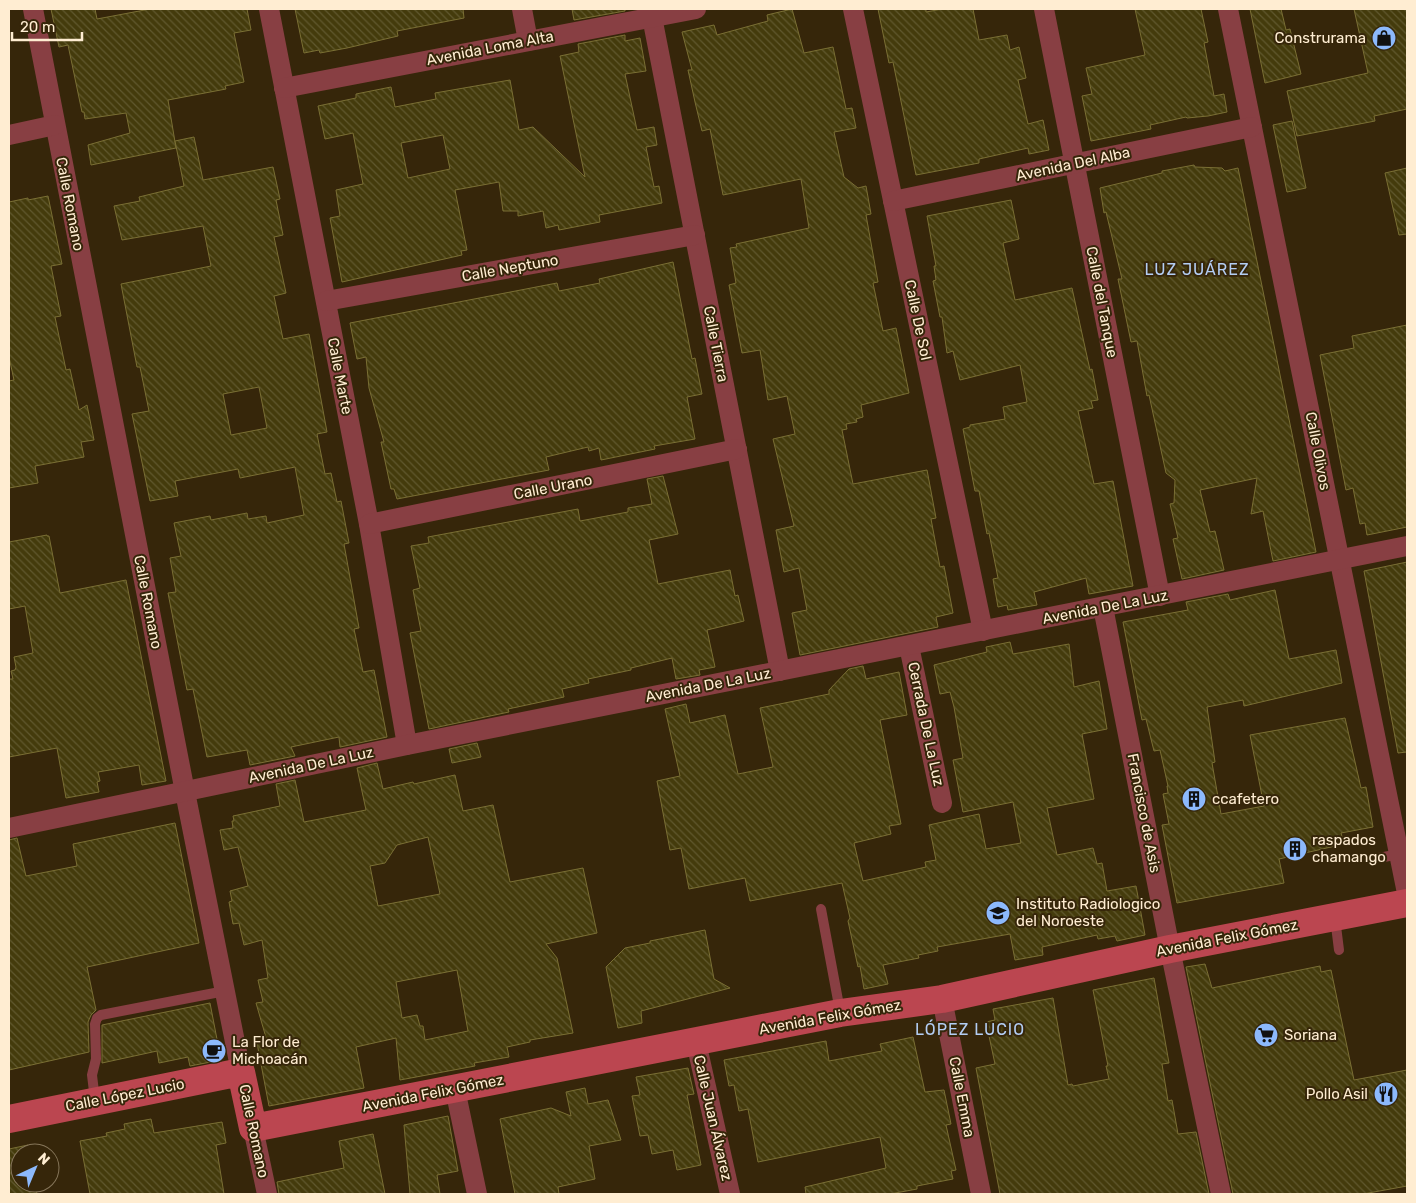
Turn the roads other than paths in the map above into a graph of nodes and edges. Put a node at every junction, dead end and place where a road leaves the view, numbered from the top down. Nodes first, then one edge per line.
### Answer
1 (33, 9) edge
2 (269, 9) edge
3 (522, 9) edge
4 (696, 9) edge
5 (853, 9) edge
6 (1044, 9) edge
7 (1228, 9) edge
8 (652, 17) junction
9 (528, 41) junction
10 (284, 88) junction
11 (55, 125) junction
12 (1252, 127) junction
13 (9, 134) edge
14 (1074, 164) junction
15 (893, 201) junction
16 (695, 235) junction
17 (326, 301) junction
18 (737, 449) junction
19 (369, 524) junction
20 (1407, 546) edge
21 (1340, 560) junction
22 (1160, 596) junction
23 (1104, 607) junction
24 (984, 631) junction
25 (909, 646) junction
26 (780, 671) junction
27 (407, 745) junction
28 (185, 792) junction
29 (942, 803) dead end
30 (9, 828) edge
31 (1399, 854) junction
32 (1379, 858) dead end
33 (1407, 893) edge
34 (1407, 903) edge
35 (821, 909) dead end
36 (1335, 916) junction
37 (1170, 949) junction
38 (1339, 950) dead end
39 (225, 992) junction
40 (942, 999) junction
41 (840, 1013) junction
42 (696, 1042) junction
43 (241, 1072) junction
44 (455, 1089) junction
45 (96, 1101) junction
46 (9, 1119) edge
47 (253, 1128) junction
48 (266, 1194) edge
49 (477, 1194) edge
50 (730, 1194) edge
51 (981, 1194) edge
52 (1221, 1194) edge

1 - 11 street, Calle Romano
2 - 10 street, Calle Marte
3 - 9 street
4 - 8 street, Avenida Loma Alta
5 - 15 street, Calle De Sol
6 - 14 street, Calle del Tanque
7 - 12 street, Calle Olivos
8 - 9 street, Avenida Loma Alta
8 - 16 street, Calle Tierra
9 - 10 street, Avenida Loma Alta
10 - 17 street, Calle Marte
11 - 13 street
11 - 28 street, Calle Romano
12 - 14 street, Avenida Del Alba
12 - 21 street, Calle Olivos
14 - 15 street, Avenida Del Alba
14 - 22 street, Calle del Tanque
15 - 24 street, Calle De Sol
16 - 17 street, Calle Neptuno
16 - 18 street, Calle Tierra
17 - 19 street, Calle Marte
18 - 19 street, Calle Urano
18 - 26 street, Calle Tierra
19 - 27 street, Calle Marte
20 - 21 street, Avenida De La Luz
21 - 22 street, Avenida De La Luz
21 - 31 street, Calle Olivos
22 - 23 street, Avenida De La Luz
23 - 24 street, Avenida De La Luz
23 - 37 street, Francisco de Asis
24 - 25 street, Avenida De La Luz
25 - 26 street, Avenida De La Luz
25 - 29 street, Cerrada De La Luz
26 - 27 street, Avenida De La Luz
27 - 28 street, Avenida De La Luz
28 - 30 street, Avenida De La Luz
28 - 39 street, Calle Romano
31 - 32 lane
31 - 33 street, Calle Olivos
34 - 36 main road, Avenida Felix Gómez
35 - 41 lane
36 - 37 main road, Avenida Felix Gómez
36 - 38 lane
37 - 40 main road, Avenida Felix Gómez
37 - 52 street, Francisco de Asis
39 - 43 street, Calle Romano
39 - 45 lane
40 - 41 main road, Avenida Felix Gómez
40 - 51 street, Calle Emma
41 - 42 main road, Avenida Felix Gómez
42 - 44 main road, Avenida Felix Gómez
42 - 50 street, Calle Juan Álvarez
43 - 45 main road, Calle López Lucio
43 - 47 main road, Calle Romano
44 - 47 main road, Avenida Felix Gómez
44 - 49 street
45 - 46 main road, Calle López Lucio
47 - 48 street, Calle Romano

